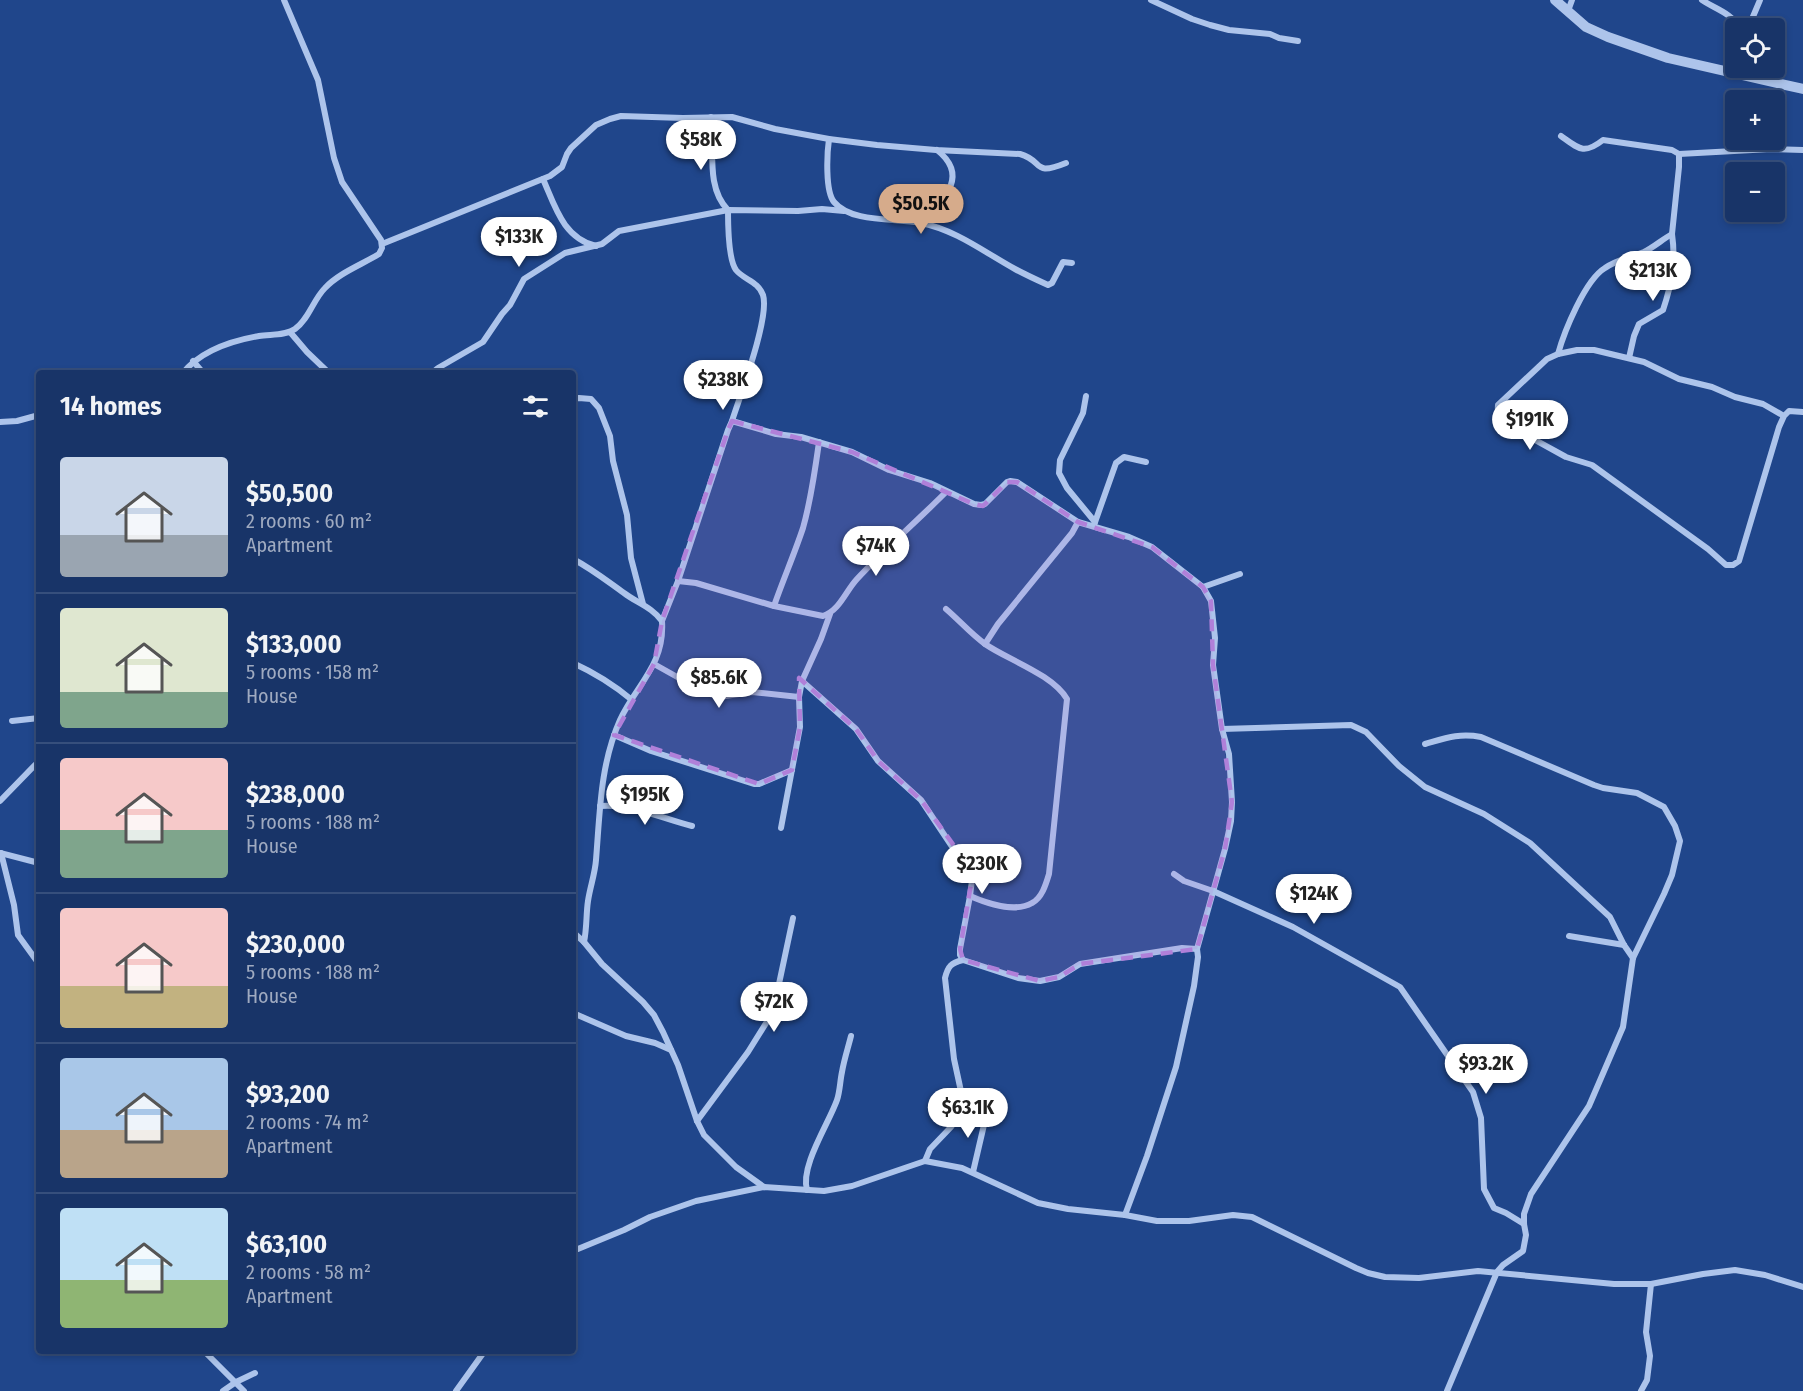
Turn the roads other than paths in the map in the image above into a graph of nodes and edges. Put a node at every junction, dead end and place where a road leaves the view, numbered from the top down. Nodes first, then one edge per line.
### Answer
1 (284, 0) edge
2 (1151, 0) edge
3 (1555, 0) edge
4 (1572, 0) edge
5 (1702, 0) edge
6 (1760, 0) edge
7 (1568, 11) junction
8 (1731, 18) edge
9 (1752, 18) edge
10 (1298, 41) dead end
11 (1725, 68) edge
12 (1767, 78) edge
13 (1803, 89) edge
14 (711, 117) junction
15 (1561, 136) dead end
16 (829, 139) junction
17 (936, 150) junction
18 (1803, 150) edge
19 (1679, 154) junction
20 (1066, 163) dead end
21 (543, 179) junction
22 (728, 210) junction
23 (844, 211) junction
24 (920, 223) junction
25 (1672, 234) junction
26 (382, 244) junction
27 (596, 246) junction
28 (1072, 263) dead end
29 (290, 332) junction
30 (1558, 354) junction
31 (1629, 358) junction
32 (193, 361) junction
33 (185, 370) edge
34 (201, 370) edge
35 (326, 370) edge
36 (436, 370) edge
37 (1086, 396) dead end
38 (576, 398) edge
39 (1803, 412) edge
40 (36, 416) edge
41 (1784, 416) junction
42 (732, 421) junction
43 (0, 422) edge
44 (819, 442) junction
45 (1146, 462) dead end
46 (946, 492) junction
47 (1078, 522) junction
48 (1094, 524) junction
49 (576, 561) edge
50 (1240, 574) dead end
51 (678, 580) junction
52 (1203, 587) junction
53 (644, 604) junction
54 (774, 606) junction
55 (946, 609) dead end
56 (830, 614) junction
57 (662, 621) junction
58 (985, 644) junction
59 (576, 664) edge
60 (654, 664) junction
61 (802, 681) junction
62 (799, 697) junction
63 (632, 700) junction
64 (36, 718) edge
65 (12, 721) dead end
66 (1222, 729) junction
67 (614, 735) junction
68 (1425, 744) dead end
69 (36, 764) dead end
70 (792, 770) junction
71 (0, 801) edge
72 (600, 806) junction
73 (692, 826) dead end
74 (781, 828) dead end
75 (0, 853) edge
76 (36, 862) edge
77 (1174, 874) dead end
78 (1213, 891) junction
79 (970, 896) junction
80 (793, 918) dead end
81 (576, 935) edge
82 (1569, 936) dead end
83 (584, 942) junction
84 (1624, 945) junction
85 (1197, 949) junction
86 (1633, 958) junction
87 (36, 960) edge
88 (963, 960) junction
89 (576, 1014) edge
90 (850, 1036) dead end
91 (671, 1051) junction
92 (987, 1112) dead end
93 (697, 1121) junction
94 (925, 1161) junction
95 (973, 1172) junction
96 (764, 1187) junction
97 (807, 1190) junction
98 (1125, 1215) junction
99 (1524, 1224) junction
100 (576, 1250) edge
101 (1497, 1272) junction
102 (1651, 1284) junction
103 (1803, 1287) edge
104 (207, 1354) edge
105 (483, 1354) edge
106 (255, 1373) dead end
107 (236, 1382) junction
108 (223, 1391) edge
109 (244, 1391) edge
110 (456, 1391) edge
111 (1446, 1391) edge
112 (1641, 1391) edge

1 - 26 street
2 - 10 street
3 - 7 street
4 - 7 street
5 - 8 street
6 - 9 street
7 - 11 street
12 - 13 street
14 - 16 street
14 - 21 street
14 - 22 street
15 - 19 street
16 - 17 street
16 - 23 street
17 - 20 street
17 - 24 street
18 - 19 street
19 - 25 street
21 - 26 street
21 - 27 street
22 - 23 street
22 - 27 street
22 - 42 street
23 - 24 street
24 - 28 street
25 - 30 street
25 - 31 street
26 - 29 street
27 - 36 street
29 - 32 street
29 - 35 street
30 - 31 street
30 - 41 street
31 - 41 street
32 - 33 street
32 - 34 street
37 - 48 street
38 - 53 street
39 - 41 street
40 - 43 street
42 - 44 street
42 - 51 street
44 - 46 street
44 - 54 street
45 - 48 street
46 - 47 street
46 - 56 street
47 - 48 street
47 - 58 street
48 - 52 street
49 - 53 street
50 - 52 street
51 - 54 street
51 - 57 street
52 - 66 street
53 - 57 street
54 - 56 street
55 - 58 street
56 - 61 street
57 - 60 street
58 - 79 street
59 - 63 street
60 - 62 street
60 - 63 street
61 - 62 street
61 - 79 street
62 - 70 street
63 - 67 street
64 - 65 street
66 - 78 street
66 - 84 street
67 - 70 street
67 - 72 street
68 - 86 street
69 - 71 street
70 - 74 street
72 - 73 street
72 - 83 street
75 - 76 street
75 - 87 street
77 - 78 street
78 - 85 street
78 - 99 street
79 - 88 street
80 - 93 street
81 - 83 street
82 - 84 street
83 - 91 street
84 - 86 street
85 - 88 street
85 - 98 street
86 - 99 street
88 - 94 street
89 - 91 street
90 - 97 street
91 - 93 street
92 - 95 street
93 - 96 street
94 - 95 street
94 - 97 street
95 - 98 street
96 - 97 street
96 - 100 street
98 - 101 street
99 - 101 street
101 - 102 street
101 - 111 street
102 - 103 street
102 - 112 street
104 - 107 street
105 - 110 street
106 - 107 street
107 - 108 street
107 - 109 street

